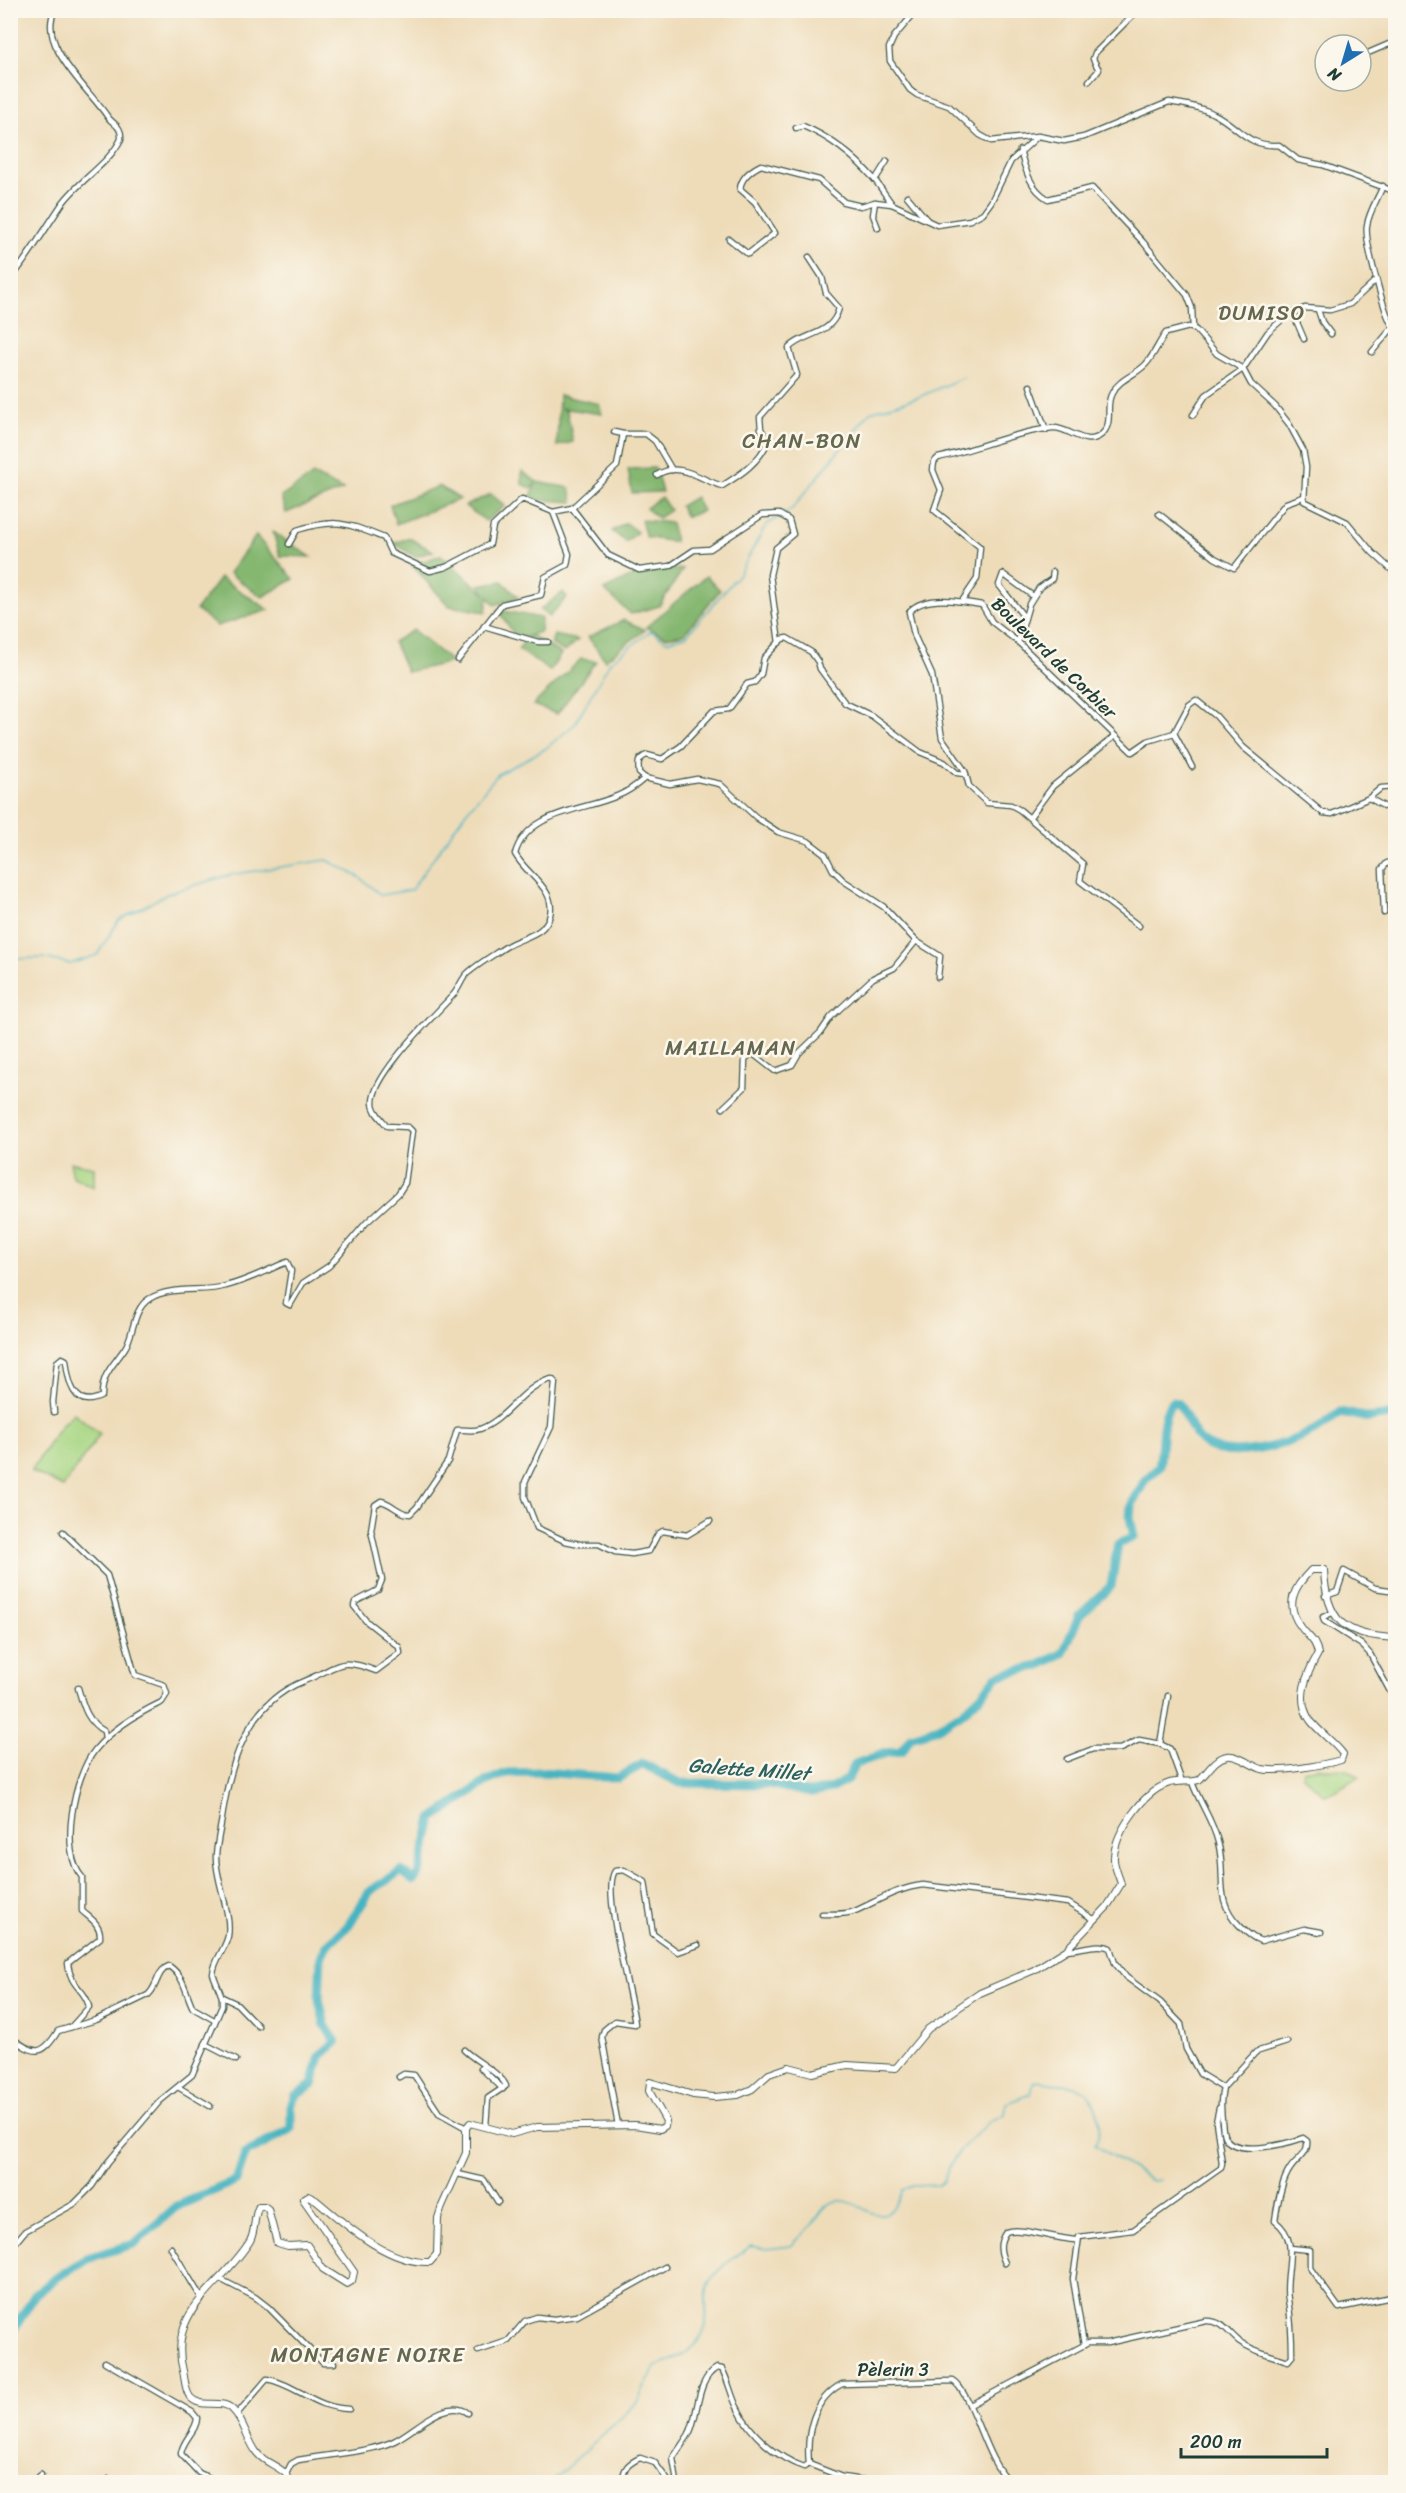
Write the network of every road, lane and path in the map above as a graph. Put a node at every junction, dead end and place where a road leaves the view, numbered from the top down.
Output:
1 (55, 10) edge
2 (917, 10) edge
3 (1138, 10) edge
4 (1395, 41) edge
5 (1373, 51) edge
6 (1089, 81) dead end
7 (796, 128) dead end
8 (1038, 136) junction
9 (1020, 150) junction
10 (887, 161) dead end
11 (875, 180) junction
12 (1383, 186) junction
13 (1395, 192) edge
14 (908, 196) dead end
15 (875, 202) junction
16 (892, 204) junction
17 (929, 222) junction
18 (878, 228) dead end
19 (729, 239) dead end
20 (748, 254) junction
21 (742, 257) dead end
22 (809, 257) dead end
23 (10, 280) edge
24 (1376, 280) junction
25 (1318, 310) junction
26 (1293, 313) junction
27 (1193, 328) junction
28 (1331, 334) dead end
29 (1304, 339) dead end
30 (1372, 352) dead end
31 (1243, 369) junction
32 (1030, 386) dead end
33 (1193, 415) dead end
34 (1046, 430) junction
35 (614, 432) dead end
36 (623, 434) junction
37 (672, 470) junction
38 (657, 476) dead end
39 (1303, 497) junction
40 (572, 508) junction
41 (553, 512) junction
42 (1160, 514) dead end
43 (289, 544) dead end
44 (1053, 572) dead end
45 (1395, 574) edge
46 (1034, 596) junction
47 (962, 601) junction
48 (1024, 617) junction
49 (484, 626) junction
50 (548, 642) dead end
51 (779, 642) junction
52 (1018, 642) junction
53 (458, 660) dead end
54 (1174, 733) junction
55 (1115, 736) junction
56 (1192, 767) dead end
57 (966, 774) junction
58 (645, 778) junction
59 (1395, 787) edge
60 (1369, 798) junction
61 (1395, 813) edge
62 (1030, 817) junction
63 (1395, 862) edge
64 (1384, 913) dead end
65 (1139, 926) dead end
66 (916, 941) junction
67 (938, 977) dead end
68 (723, 1108) dead end
69 (54, 1412) dead end
70 (710, 1521) dead end
71 (63, 1532) dead end
72 (1395, 1591) edge
73 (1325, 1596) junction
74 (1332, 1613) junction
75 (1395, 1638) edge
76 (78, 1688) dead end
77 (1392, 1695) dead end
78 (1168, 1696) dead end
79 (105, 1739) junction
80 (1160, 1744) junction
81 (1067, 1759) dead end
82 (1182, 1782) junction
83 (1192, 1782) junction
84 (822, 1914) dead end
85 (1095, 1920) junction
86 (1321, 1932) dead end
87 (698, 1945) dead end
88 (1066, 1950) junction
89 (222, 1997) junction
90 (214, 2020) junction
91 (258, 2026) dead end
92 (71, 2027) junction
93 (11, 2038) edge
94 (1287, 2042) dead end
95 (205, 2044) junction
96 (464, 2050) dead end
97 (236, 2060) dead end
98 (480, 2067) dead end
99 (399, 2077) dead end
100 (178, 2086) junction
101 (1223, 2088) junction
102 (503, 2089) junction
103 (1220, 2102) junction
104 (210, 2106) dead end
105 (618, 2125) junction
106 (486, 2126) junction
107 (466, 2128) junction
108 (458, 2174) junction
109 (498, 2202) dead end
110 (1078, 2240) junction
111 (171, 2248) dead end
112 (1290, 2248) junction
113 (10, 2249) edge
114 (1005, 2264) dead end
115 (665, 2267) dead end
116 (220, 2279) junction
117 (1395, 2296) edge
118 (202, 2299) junction
119 (1084, 2345) junction
120 (477, 2351) dead end
121 (105, 2362) dead end
122 (334, 2362) dead end
123 (970, 2405) junction
124 (349, 2409) dead end
125 (468, 2413) dead end
126 (237, 2414) junction
127 (809, 2464) junction
128 (286, 2474) junction
129 (41, 2475) dead end
130 (107, 2481) edge
131 (1026, 2481) dead end
132 (33, 2482) edge
133 (118, 2482) edge
134 (219, 2482) edge
135 (288, 2482) edge
136 (621, 2482) edge
137 (669, 2482) edge
138 (677, 2482) edge
139 (876, 2482) edge

1 - 23 street
2 - 8 street
3 - 6 street
4 - 5 street
7 - 11 street
8 - 9 street
8 - 12 street
9 - 17 street
9 - 27 street
10 - 11 street
11 - 16 street
12 - 13 street
12 - 24 street
14 - 17 street
15 - 16 street
15 - 18 street
15 - 20 street
16 - 17 street
19 - 20 street
20 - 21 street
22 - 37 street
24 - 25 street
24 - 30 street
25 - 26 street
25 - 28 street
26 - 29 street
26 - 31 street
27 - 31 street
27 - 34 street
31 - 33 street
31 - 39 street
32 - 34 street
34 - 47 street
35 - 36 street
36 - 37 street
36 - 40 street
37 - 38 street
39 - 42 street
39 - 45 street
40 - 41 street
40 - 51 street
41 - 43 street
41 - 49 street
44 - 46 street
46 - 48 street
46 - 48 street
47 - 52 street, Boulevard de Corbier
47 - 57 street
48 - 52 street
49 - 50 street
49 - 53 street
51 - 57 street
51 - 58 street
52 - 55 street, Boulevard de Corbier
54 - 55 street, Boulevard de Corbier
54 - 56 street
54 - 60 street
55 - 62 street
57 - 62 street
58 - 66 street
58 - 69 street
59 - 60 street
60 - 61 street
62 - 65 street
63 - 64 street
66 - 67 street
66 - 68 street
70 - 89 street
71 - 79 street
72 - 73 street
73 - 74 street
73 - 83 street
74 - 75 street
74 - 77 street
76 - 79 street
78 - 80 street
79 - 92 street
80 - 81 street
80 - 82 street
82 - 83 street
82 - 85 street
83 - 86 street
84 - 85 street
85 - 88 street
87 - 105 street
88 - 101 street
88 - 105 street
89 - 90 street
89 - 91 street
90 - 92 street
90 - 95 street
92 - 93 street
94 - 101 street
95 - 97 street
95 - 100 street
96 - 102 street
98 - 102 street
99 - 107 street
100 - 104 street
100 - 113 street
101 - 103 street
102 - 106 street
103 - 110 street
103 - 112 street
105 - 106 street
106 - 107 street
107 - 108 street
108 - 109 street
108 - 116 street
110 - 114 street
110 - 119 street
111 - 118 street
112 - 117 street
112 - 119 street
115 - 120 street
116 - 118 street
116 - 122 street
118 - 126 street
119 - 123 street
121 - 134 street
123 - 127 street, Pèlerin 3
123 - 131 street
124 - 126 street
125 - 128 street
126 - 128 street
127 - 138 street
127 - 139 street
128 - 135 street
129 - 132 street
130 - 133 street
136 - 137 street

